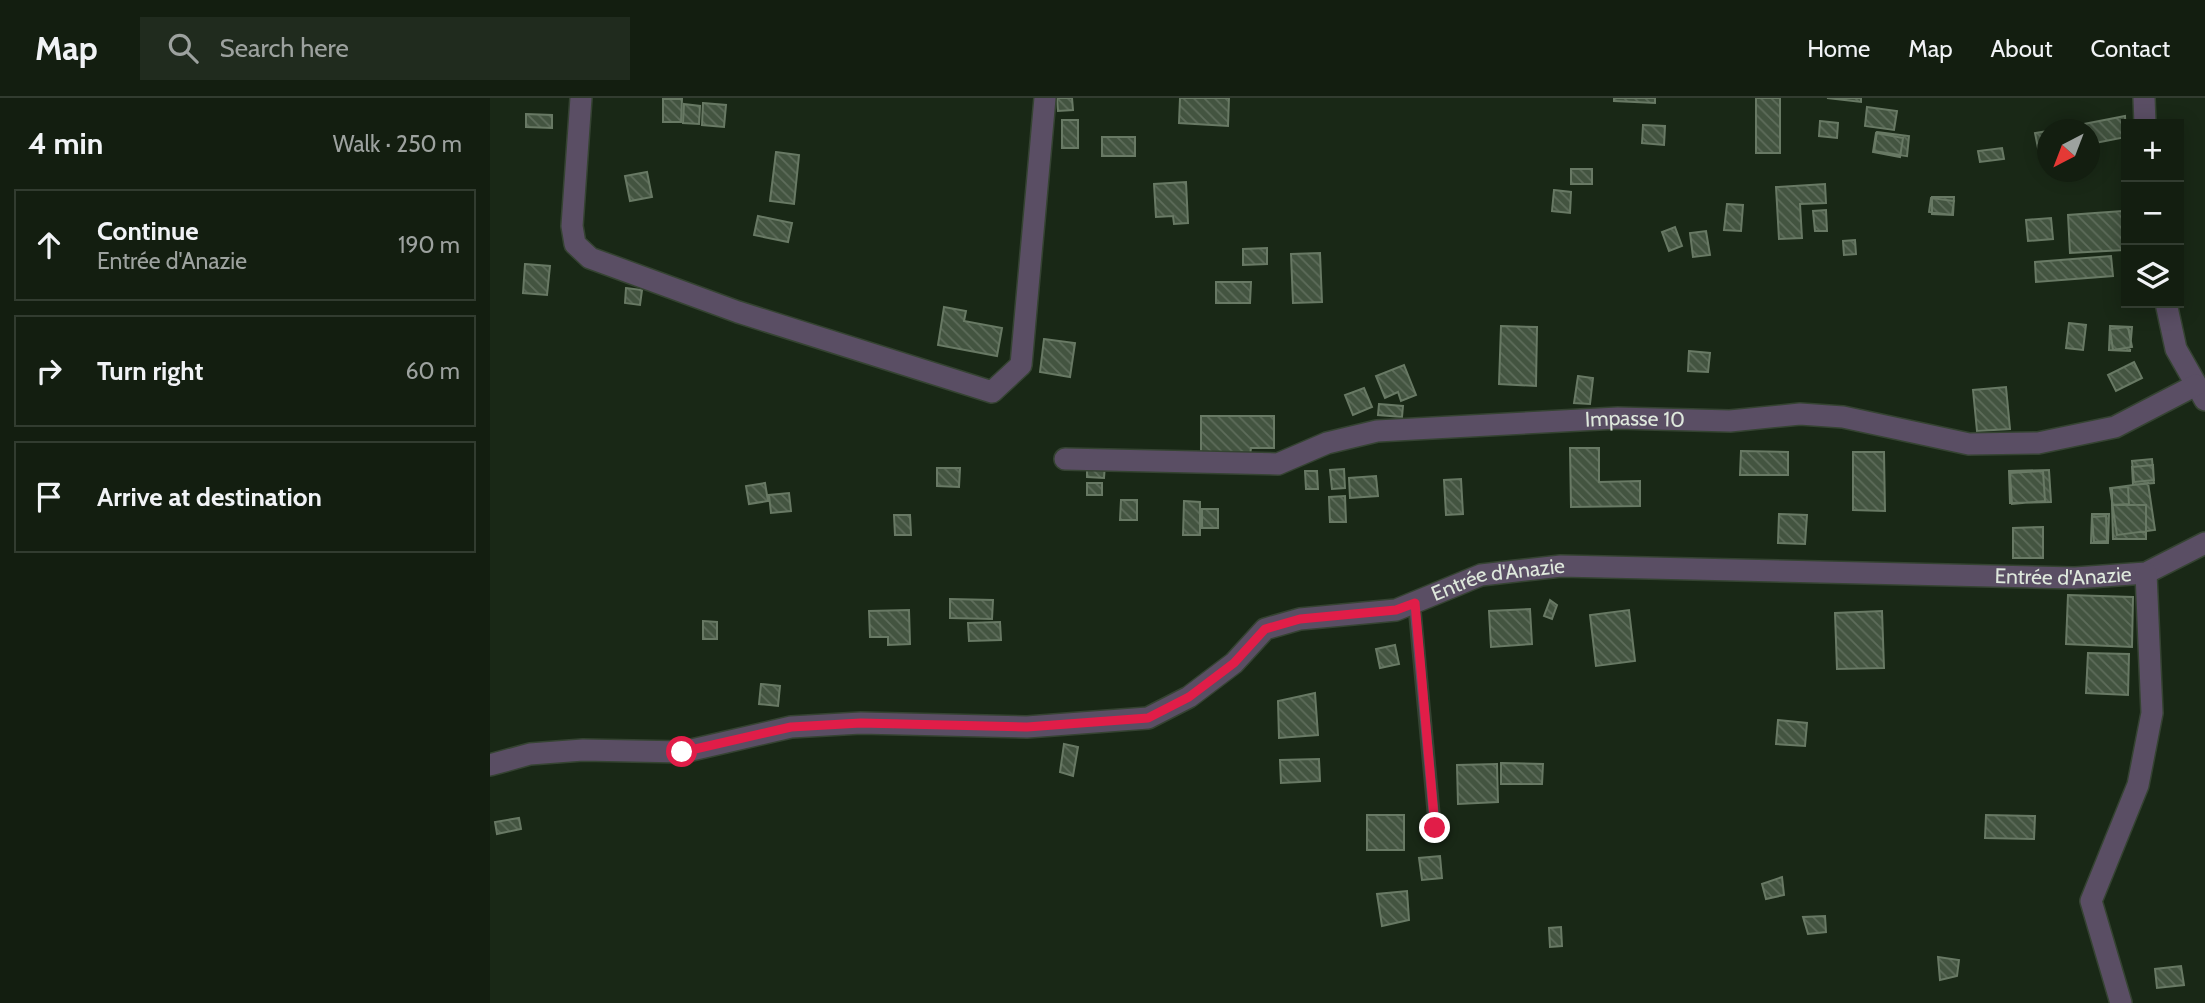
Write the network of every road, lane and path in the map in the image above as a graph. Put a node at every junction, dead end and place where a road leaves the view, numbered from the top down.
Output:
1 (581, 98) edge
2 (1045, 98) edge
3 (2144, 98) edge
4 (2145, 119) edge
5 (2167, 308) edge
6 (2201, 392) edge
7 (1065, 459) dead end
8 (2205, 543) edge
9 (2146, 573) junction
10 (1415, 603) junction
11 (490, 765) edge
12 (1435, 828) dead end
13 (2121, 1003) edge

1 - 2 street
3 - 4 street
5 - 6 street
6 - 7 street, Impasse 10
8 - 9 street, Entrée d'Anazie
9 - 10 street, Entrée d'Anazie
9 - 13 street
10 - 11 street, Entrée d'Anazie
10 - 12 lane

